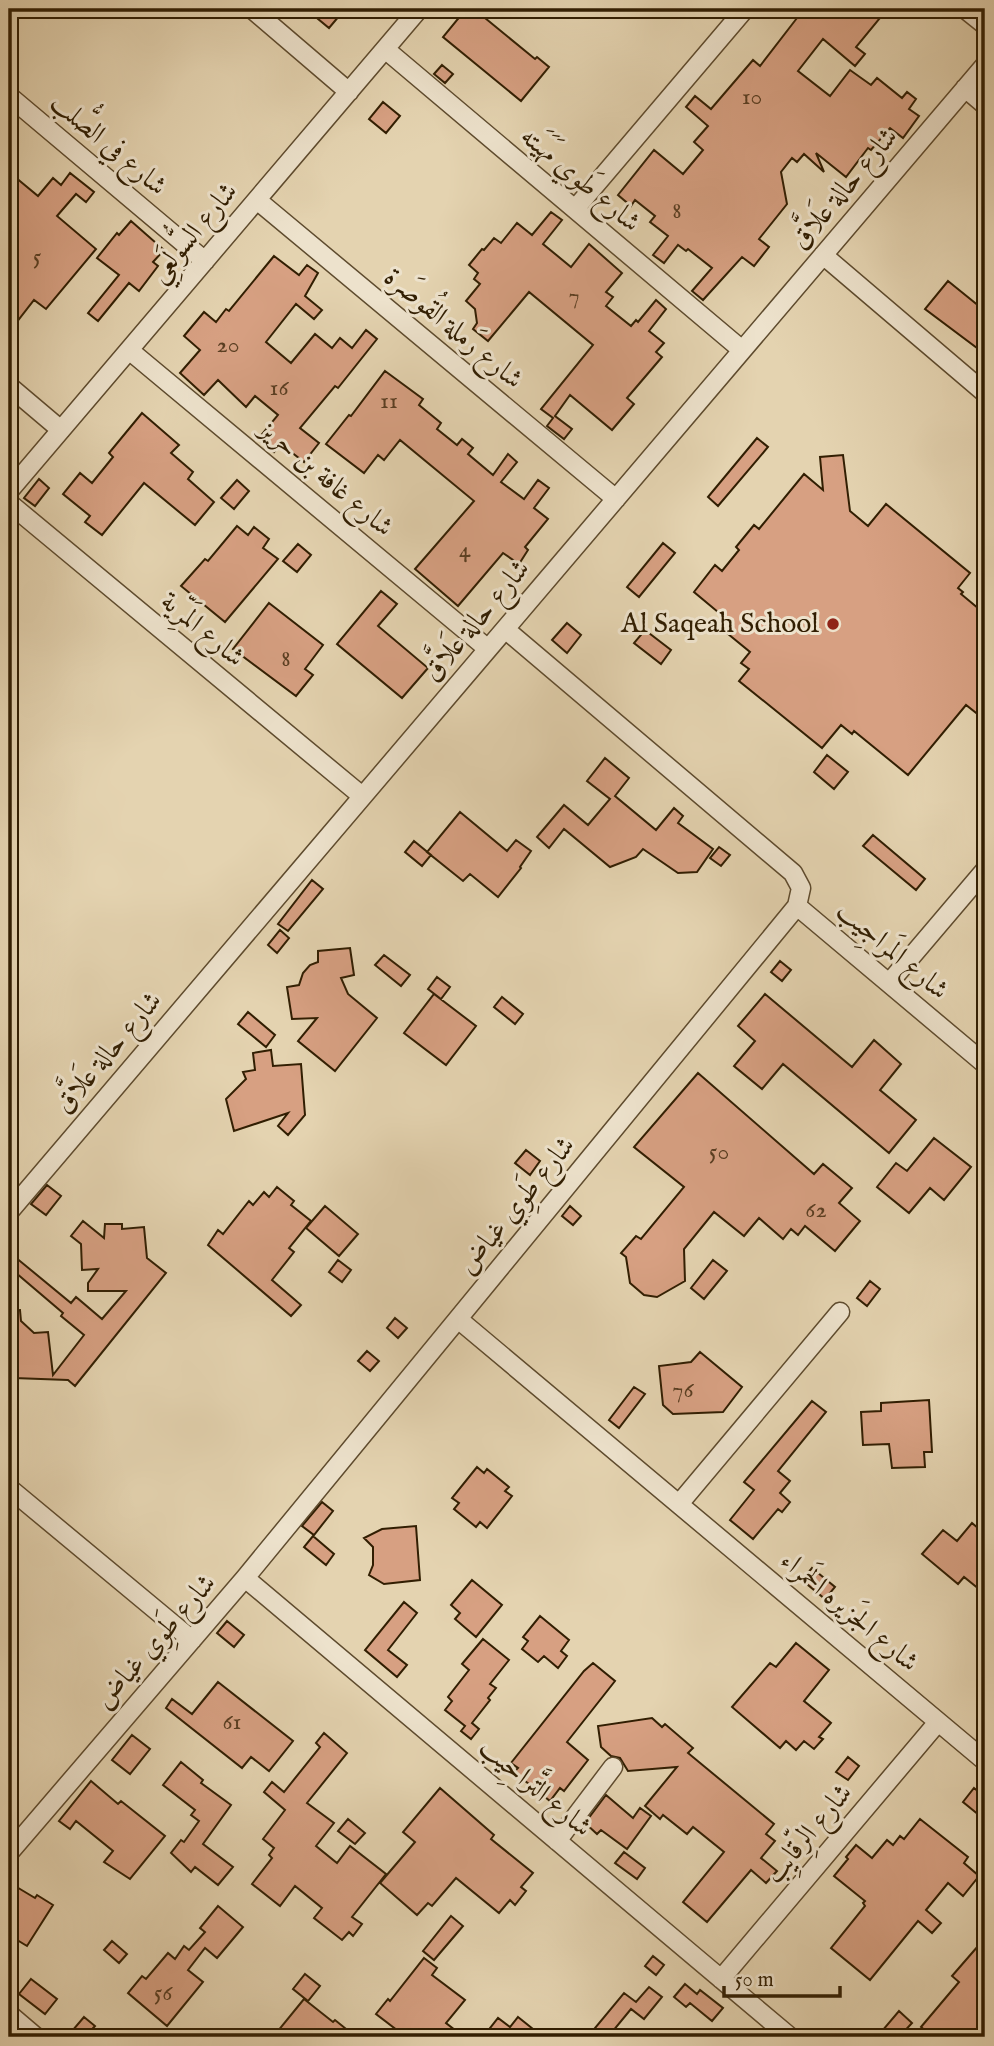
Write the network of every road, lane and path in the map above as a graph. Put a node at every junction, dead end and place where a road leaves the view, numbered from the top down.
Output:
1 (252, 9) edge
2 (419, 9) edge
3 (745, 9) edge
4 (965, 9) edge
5 (985, 25) edge
6 (385, 49) junction
7 (985, 65) edge
8 (965, 88) junction
9 (349, 92) junction
10 (9, 96) edge
11 (985, 105) edge
12 (257, 200) junction
13 (575, 209) junction
14 (823, 255) junction
15 (205, 261) junction
16 (130, 350) junction
17 (742, 350) junction
18 (9, 386) edge
19 (985, 393) edge
20 (61, 430) junction
21 (9, 491) edge
22 (616, 499) junction
23 (9, 503) edge
24 (505, 629) junction
25 (488, 649) junction
26 (362, 796) junction
27 (985, 870) edge
28 (797, 906) junction
29 (889, 983) junction
30 (985, 1064) edge
31 (9, 1212) edge
32 (840, 1312) dead end
33 (458, 1319) junction
34 (9, 1488) edge
35 (679, 1504) junction
36 (245, 1578) junction
37 (192, 1640) junction
38 (938, 1722) junction
39 (985, 1761) edge
40 (613, 1767) dead end
41 (557, 1841) junction
42 (9, 1853) edge
43 (721, 1979) junction
44 (9, 2014) edge
45 (36, 2037) edge
46 (790, 2037) edge

1 - 9 street
2 - 6 street, شارع السُّولَعِي
3 - 13 street
4 - 5 street
6 - 9 street, شارع السُّولَعِي
6 - 13 street, شارع طَوي مَهَيَته
7 - 8 street, شارع حالة عَلاَّق
8 - 11 street
8 - 14 street, شارع حالة عَلاَّق
9 - 12 street, شارع السُّولَعِي
10 - 15 street, شارع في الصُّلب
12 - 15 street, شارع السُّولَعِي
12 - 22 street, شارع رَملة القُوصَرة
13 - 17 street, شارع طَوي مَهَيَته
14 - 17 street, شارع حالة عَلاَّق
14 - 19 street
15 - 16 street, شارع السُّولَعِي
16 - 20 street, شارع السُّولَعِي
16 - 25 street, شارع غافة بن حريز
17 - 22 street, شارع حالة عَلاَّق
18 - 20 street
20 - 21 street, شارع السُّولَعِي
22 - 24 street, شارع حالة عَلاَّق
23 - 26 street, شارع المَرِّية
24 - 25 street, شارع حالة عَلاَّق
24 - 28 street
25 - 26 street, شارع حالة عَلاَّق
26 - 31 street, شارع حالة عَلاَّق
27 - 29 street
28 - 29 street, شارع المَراجِيب
28 - 33 street, شارع طَوِي غياض
29 - 30 street, شارع المَراجِيب
32 - 35 street
33 - 35 street, شارع الجَزيره الحَمراء
33 - 36 street, شارع طَوِي غياض
34 - 37 street
35 - 38 street, شارع الجَزيره الحَمراء
36 - 37 street, شارع طَوِي غياض
36 - 41 street, شارع التَّراحِيب
37 - 42 street, شارع طَوِي غياض
38 - 39 street, شارع الجَزيره الحَمراء
38 - 43 street, شارع الرِّقايِب
40 - 41 street
41 - 43 street, شارع التَّراحِيب
43 - 46 street, شارع التَّراحِيب
44 - 45 street

